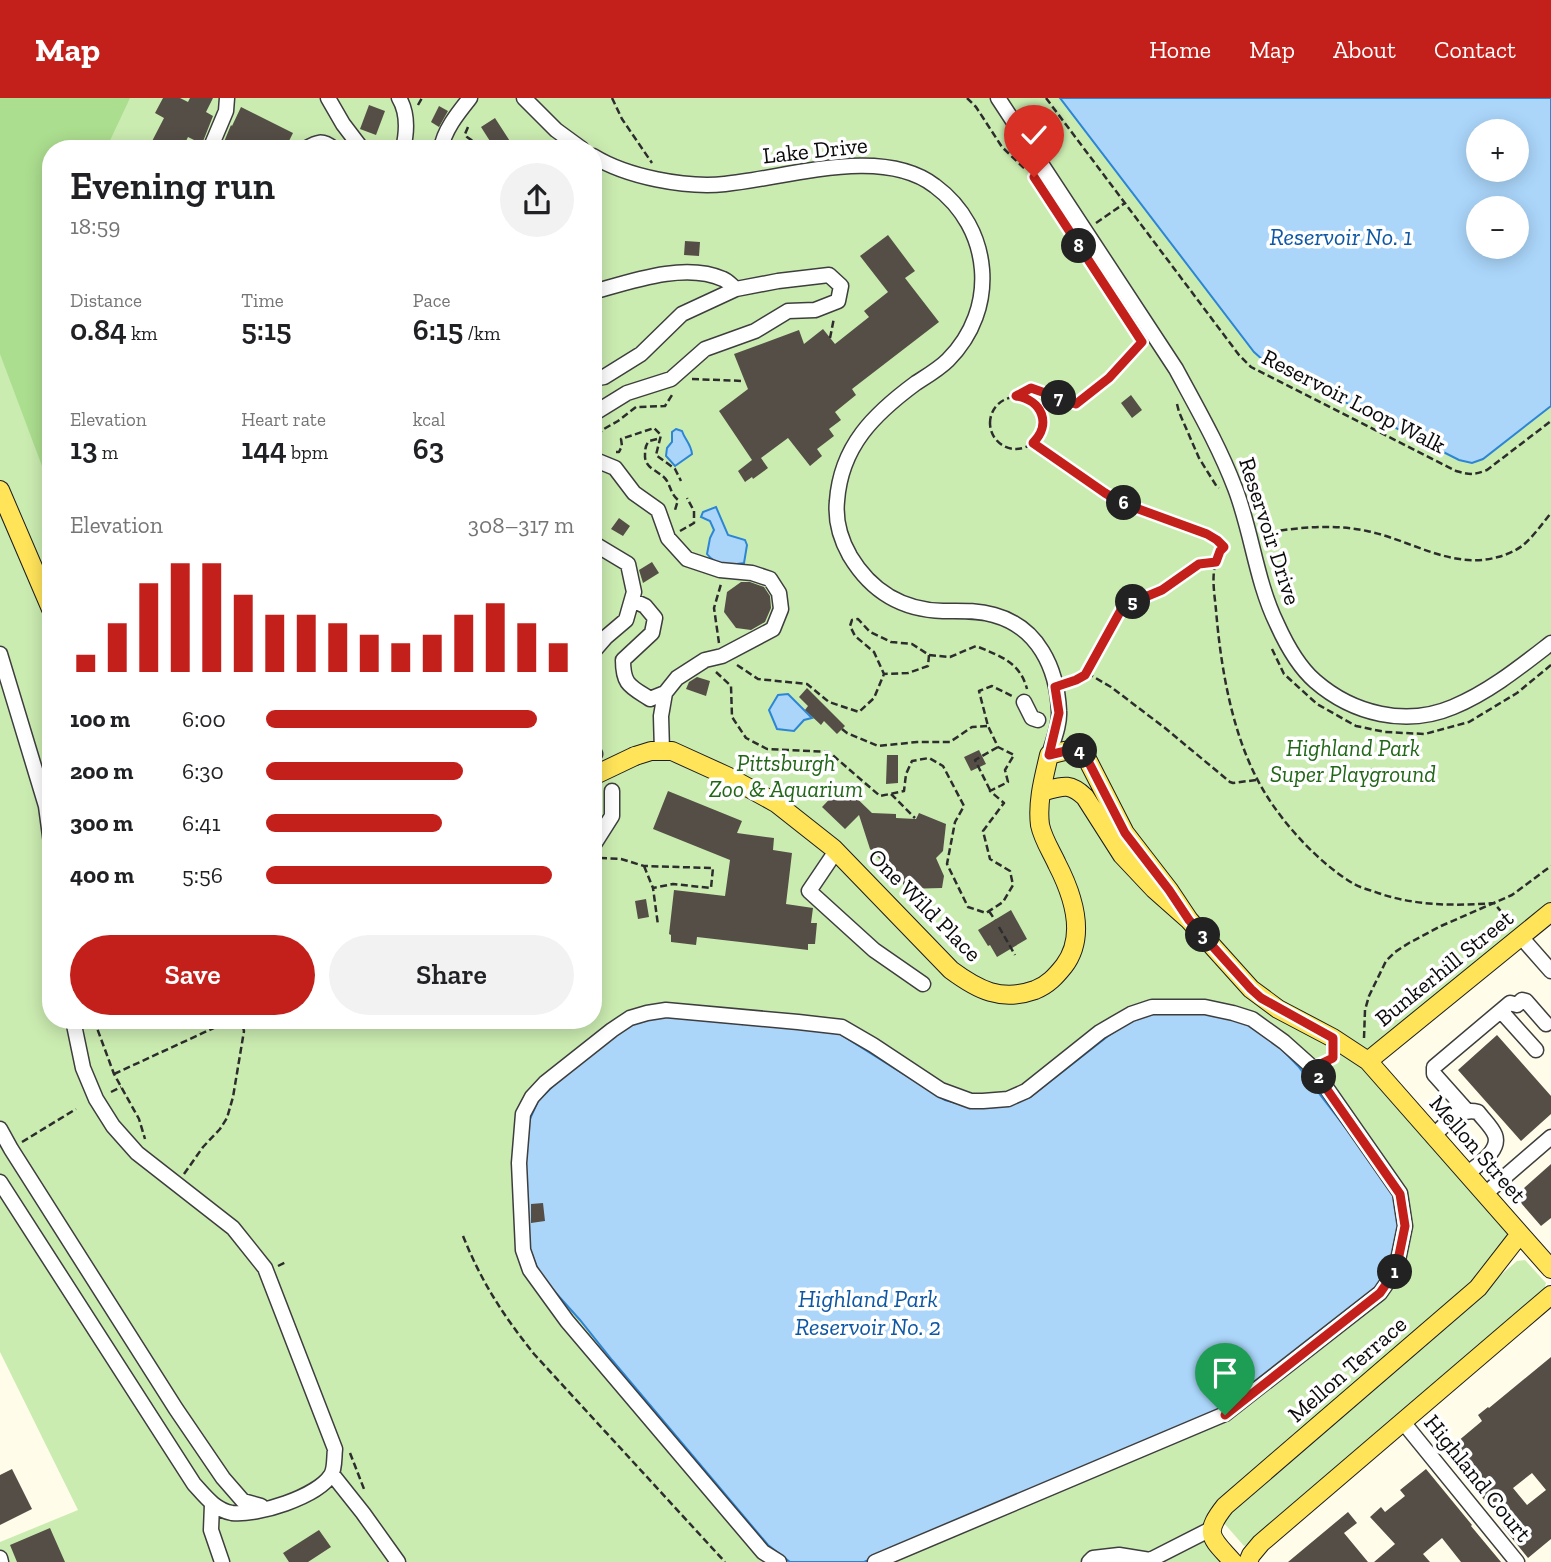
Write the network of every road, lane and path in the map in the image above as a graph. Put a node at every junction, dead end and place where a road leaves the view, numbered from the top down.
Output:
1 (227, 98) edge
2 (328, 98) edge
3 (399, 98) edge
4 (524, 98) edge
5 (612, 98) edge
6 (967, 98) edge
7 (998, 98) edge
8 (1046, 98) edge
9 (466, 99) edge
10 (468, 125) dead end
11 (214, 140) edge
12 (355, 140) edge
13 (405, 140) edge
14 (443, 140) edge
15 (471, 140) edge
16 (570, 140) edge
17 (602, 160) edge
18 (1034, 177) dead end
19 (673, 181) junction
20 (1125, 203) junction
21 (1102, 219) dead end
22 (736, 289) junction
23 (602, 290) edge
24 (1142, 342) dead end
25 (602, 377) edge
26 (671, 379) junction
27 (744, 381) dead end
28 (1016, 396) junction
29 (1177, 402) dead end
30 (602, 408) edge
31 (1551, 421) edge
32 (602, 430) edge
33 (657, 439) dead end
34 (1033, 443) junction
35 (610, 452) dead end
36 (602, 457) edge
37 (681, 481) dead end
38 (0, 490) edge
39 (1236, 491) junction
40 (687, 498) dead end
41 (1551, 513) edge
42 (674, 514) dead end
43 (1270, 532) dead end
44 (668, 538) junction
45 (602, 548) edge
46 (1216, 562) junction
47 (723, 578) dead end
48 (42, 588) edge
49 (632, 600) junction
50 (602, 641) edge
51 (1551, 643) edge
52 (1272, 649) dead end
53 (0, 654) edge
54 (929, 655) junction
55 (722, 656) junction
56 (705, 660) junction
57 (1551, 665) edge
58 (1087, 673) junction
59 (884, 674) junction
60 (807, 684) junction
61 (1055, 687) junction
62 (810, 691) dead end
63 (665, 693) junction
64 (1024, 702) junction
65 (1038, 720) dead end
66 (988, 726) junction
67 (842, 729) dead end
68 (998, 747) junction
69 (662, 751) junction
70 (1049, 755) junction
71 (602, 772) edge
72 (1258, 779) junction
73 (612, 791) dead end
74 (990, 791) junction
75 (1041, 792) junction
76 (42, 793) edge
77 (891, 794) junction
78 (915, 818) dead end
79 (602, 832) edge
80 (945, 848) dead end
81 (836, 851) junction
82 (949, 852) junction
83 (602, 858) edge
84 (644, 866) junction
85 (1551, 866) edge
86 (653, 888) junction
87 (1494, 903) junction
88 (989, 911) junction
89 (1551, 912) edge
90 (995, 920) dead end
91 (1189, 920) junction
92 (658, 925) dead end
93 (999, 927) dead end
94 (1518, 932) junction
95 (1015, 955) dead end
96 (1551, 971) edge
97 (923, 984) dead end
98 (1502, 1011) junction
99 (1546, 1024) dead end
100 (75, 1029) edge
101 (97, 1029) edge
102 (212, 1029) edge
103 (243, 1029) edge
104 (1364, 1043) dead end
105 (1536, 1050) dead end
106 (1368, 1061) junction
107 (114, 1074) junction
108 (121, 1087) junction
109 (111, 1092) dead end
110 (76, 1109) dead end
111 (1467, 1111) junction
112 (0, 1129) edge
113 (1434, 1135) junction
114 (1551, 1137) edge
115 (145, 1141) dead end
116 (11, 1149) junction
117 (177, 1168) dead end
118 (184, 1174) junction
119 (1467, 1174) junction
120 (192, 1180) dead end
121 (0, 1182) edge
122 (1485, 1194) junction
123 (1520, 1234) junction
124 (463, 1237) dead end
125 (286, 1262) dead end
126 (278, 1266) dead end
127 (1551, 1269) edge
128 (1551, 1295) edge
129 (1403, 1422) junction
130 (332, 1475) junction
131 (212, 1504) junction
132 (271, 1509) junction
133 (1212, 1535) junction
134 (222, 1562) edge
135 (398, 1562) edge
136 (725, 1562) edge
137 (779, 1562) edge
138 (875, 1562) edge
139 (1089, 1562) edge
140 (1233, 1562) edge
141 (1248, 1562) edge
142 (1517, 1562) edge

1 - 11 street
2 - 12 street
3 - 13 street
4 - 16 street
5 - 19 path
6 - 18 path
7 - 39 street, Reservoir Drive
8 - 20 path, Reservoir Loop Walk
9 - 14 street
10 - 15 path
17 - 19 street, Lake Drive
19 - 61 street, Lake Drive
20 - 21 path
20 - 31 path, Reservoir Loop Walk
22 - 23 street
22 - 25 street
22 - 26 street
24 - 28 path
26 - 27 path
26 - 30 street
26 - 32 path
28 - 34 path
28 - 34 path
29 - 39 path
33 - 42 path
34 - 46 path
35 - 37 path
36 - 44 street
38 - 48 main road
39 - 51 street, Reservoir Drive
40 - 44 path
41 - 43 path
44 - 55 street
45 - 49 street
46 - 58 path
46 - 72 path
47 - 55 path
49 - 50 street
49 - 63 street
52 - 57 path
53 - 76 street
54 - 59 path
54 - 59 path
54 - 64 path
55 - 56 street
55 - 60 path
56 - 63 street
56 - 77 path
58 - 61 path
58 - 72 path
59 - 60 path
60 - 62 path
61 - 70 street, Lake Drive
63 - 69 street
64 - 65 street
64 - 66 path
66 - 67 path
66 - 68 path
68 - 74 path
68 - 74 path
69 - 71 main road, One Wild Place, bridge
69 - 81 main road, One Wild Place
70 - 75 main road, One Wild Place
70 - 91 main road
72 - 87 path
73 - 79 street
74 - 88 path
75 - 81 main road, One Wild Place
75 - 91 main road
77 - 78 path
77 - 82 path
80 - 82 path
81 - 97 street
82 - 88 path
83 - 84 path
84 - 86 path
84 - 86 path
85 - 87 path
86 - 92 path
87 - 94 path
87 - 104 path
88 - 90 path
89 - 94 main road, Bunkerhill Street
91 - 106 main road
93 - 95 path
94 - 96 street
94 - 106 main road, Bunkerhill Street
98 - 99 street
98 - 105 street
98 - 111 street
100 - 130 street
101 - 107 path
102 - 107 path
103 - 118 path
106 - 113 main road, Mellon Street
107 - 108 path
108 - 109 path
108 - 115 path
110 - 116 path
111 - 113 street
111 - 119 street
112 - 116 street
113 - 119 main road, Mellon Street
114 - 122 street
116 - 132 street
117 - 118 path
118 - 120 path
119 - 122 main road, Mellon Street
121 - 131 street
122 - 123 main road, Mellon Street
123 - 127 main road, Mellon Street
123 - 133 main road, Mellon Terrace
124 - 136 path
125 - 126 path
128 - 129 main road
129 - 141 main road
129 - 142 street, Highland Court
130 - 132 street
130 - 135 street
131 - 132 street
131 - 134 street
133 - 139 street
133 - 140 main road
137 - 138 street

